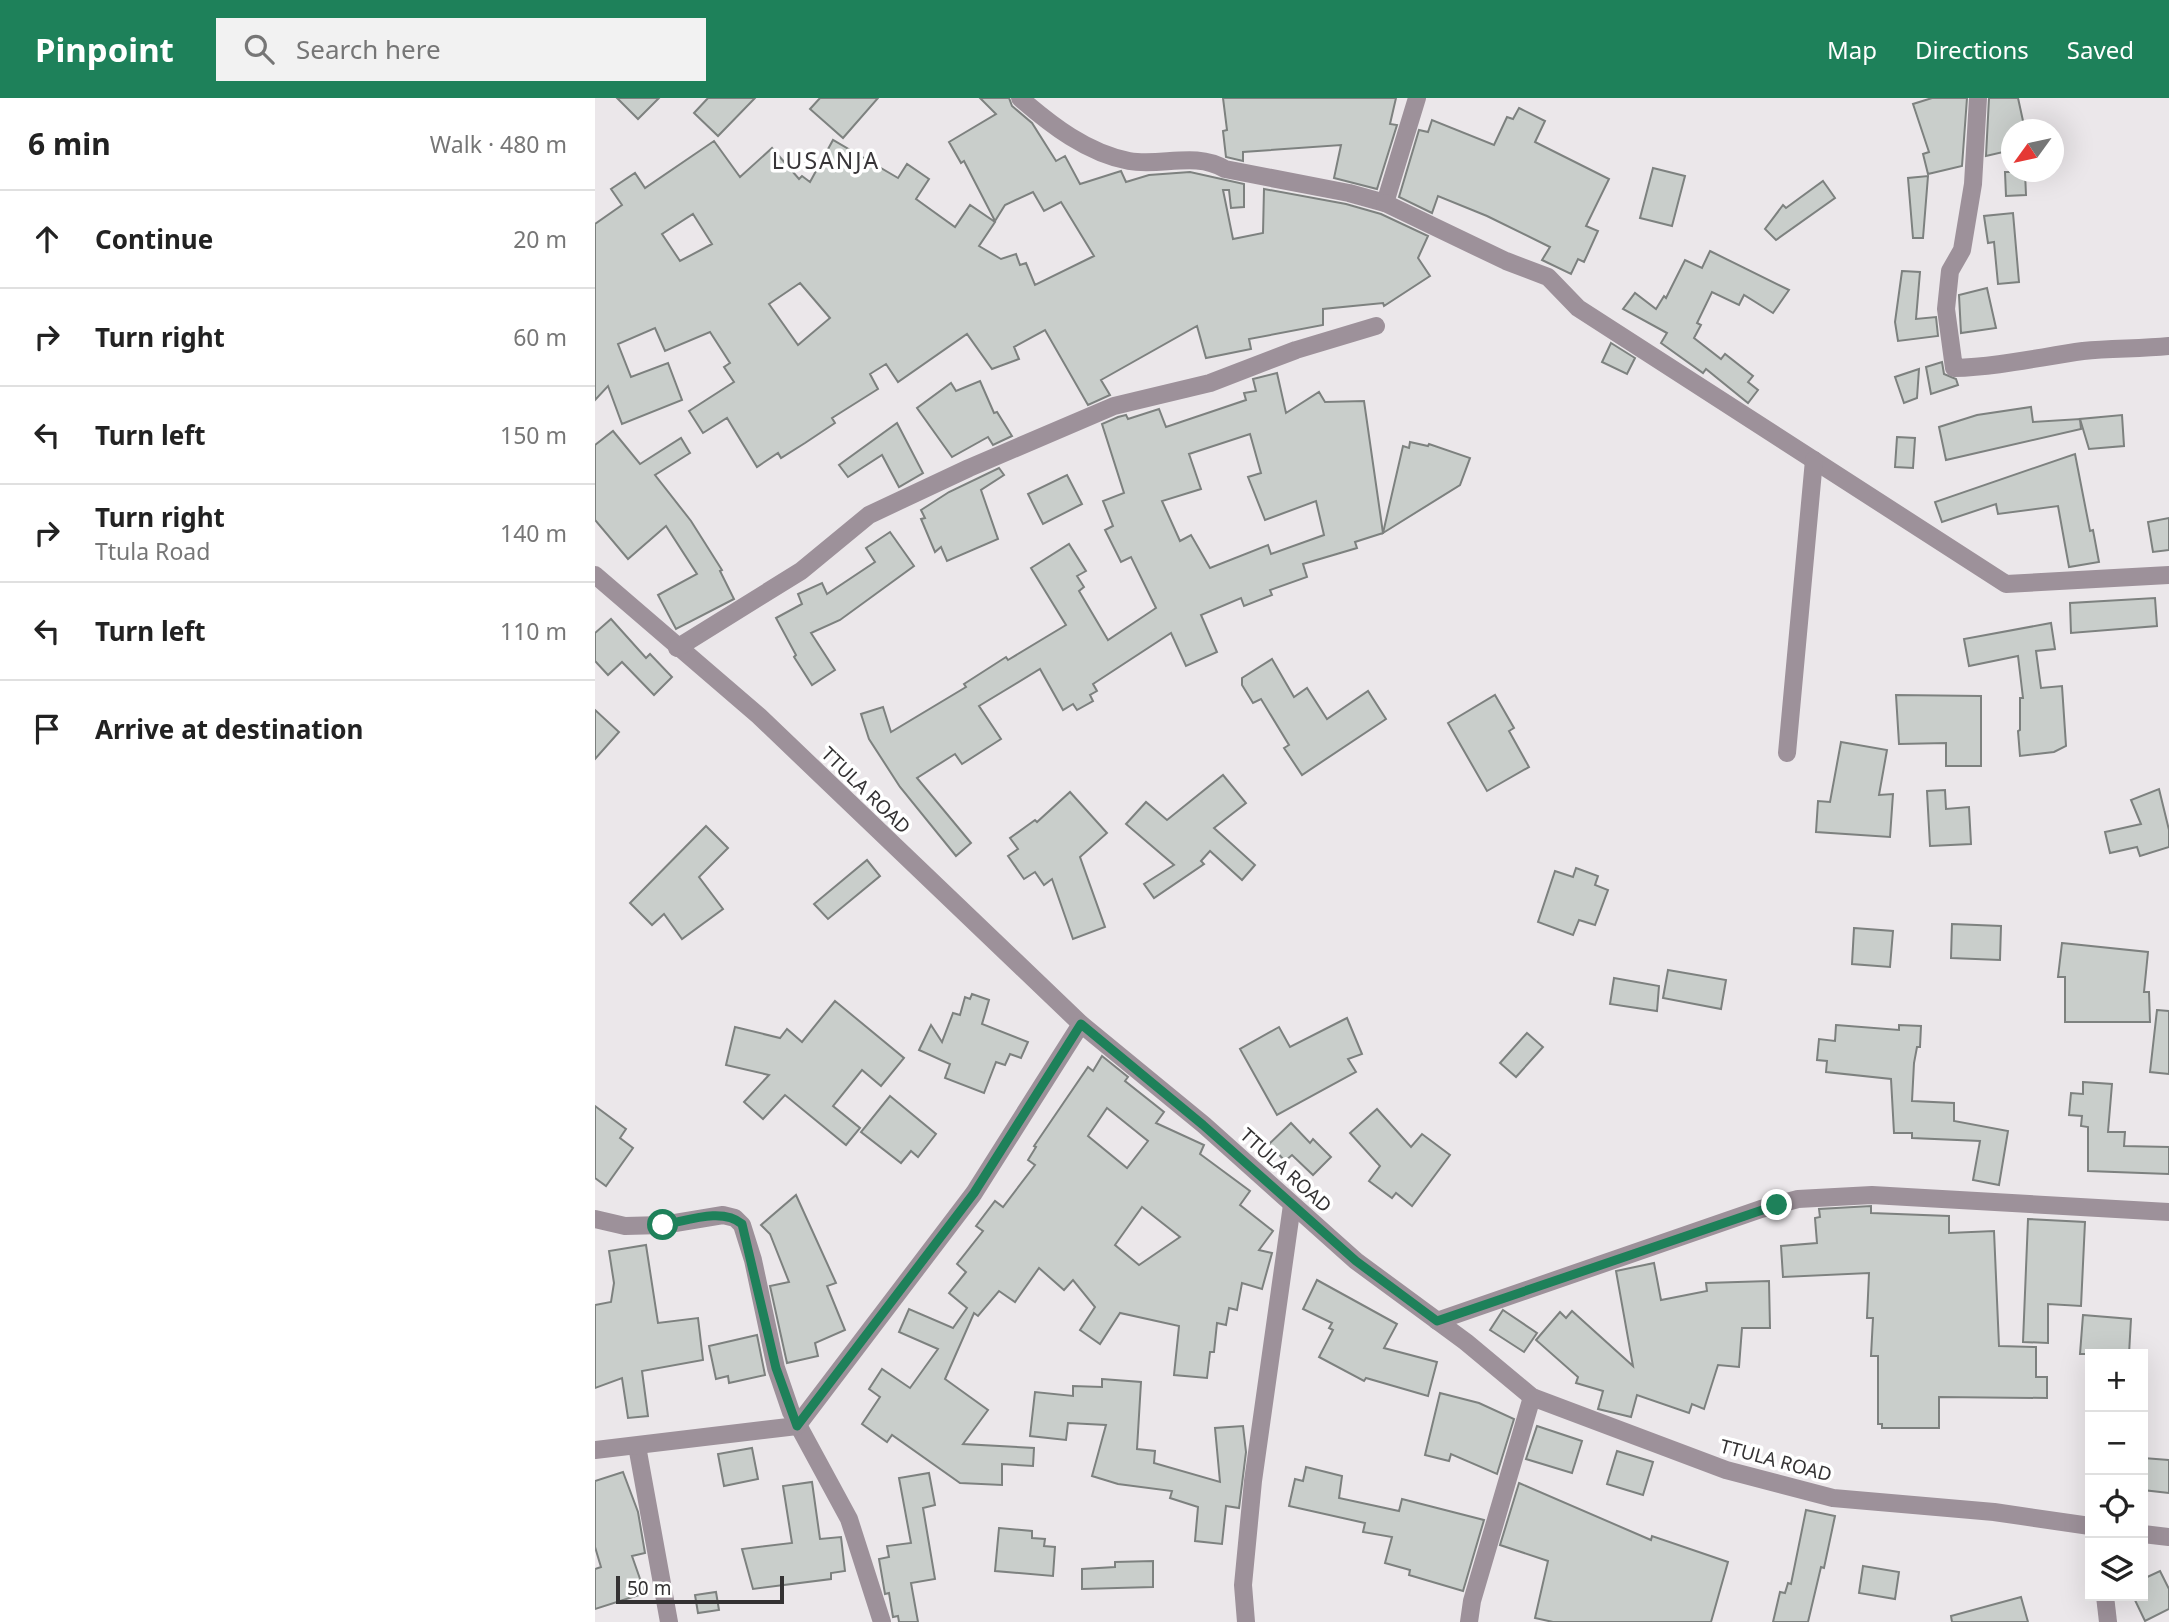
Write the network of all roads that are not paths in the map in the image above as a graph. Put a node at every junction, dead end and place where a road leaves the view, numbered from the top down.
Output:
1 (1020, 98) edge
2 (1417, 98) edge
3 (1978, 98) edge
4 (1385, 204) junction
5 (1376, 326) dead end
6 (2169, 346) edge
7 (1814, 460) junction
8 (595, 575) edge
9 (2169, 575) edge
10 (677, 648) junction
11 (1787, 753) dead end
12 (1081, 1024) junction
13 (1293, 1205) junction
14 (2169, 1212) edge
15 (595, 1219) edge
16 (1437, 1321) junction
17 (1532, 1397) junction
18 (797, 1426) junction
19 (637, 1446) junction
20 (595, 1450) edge
21 (2085, 1525) edge
22 (2148, 1535) edge
23 (2169, 1537) edge
24 (2106, 1601) edge
25 (669, 1622) edge
26 (882, 1622) edge
27 (1246, 1622) edge
28 (1469, 1622) edge
29 (2108, 1622) edge

1 - 4 street
2 - 4 street
3 - 6 street
4 - 7 street
5 - 10 street
7 - 9 street
7 - 11 street
8 - 10 street, TTULA ROAD
10 - 12 street, TTULA ROAD
12 - 13 street, TTULA ROAD
12 - 18 street
13 - 16 street, TTULA ROAD
13 - 27 street
14 - 16 street
15 - 18 street
16 - 17 street, TTULA ROAD
17 - 21 street, TTULA ROAD
17 - 28 street
18 - 19 street
18 - 26 street
19 - 20 street
19 - 25 street
22 - 23 street
24 - 29 street

